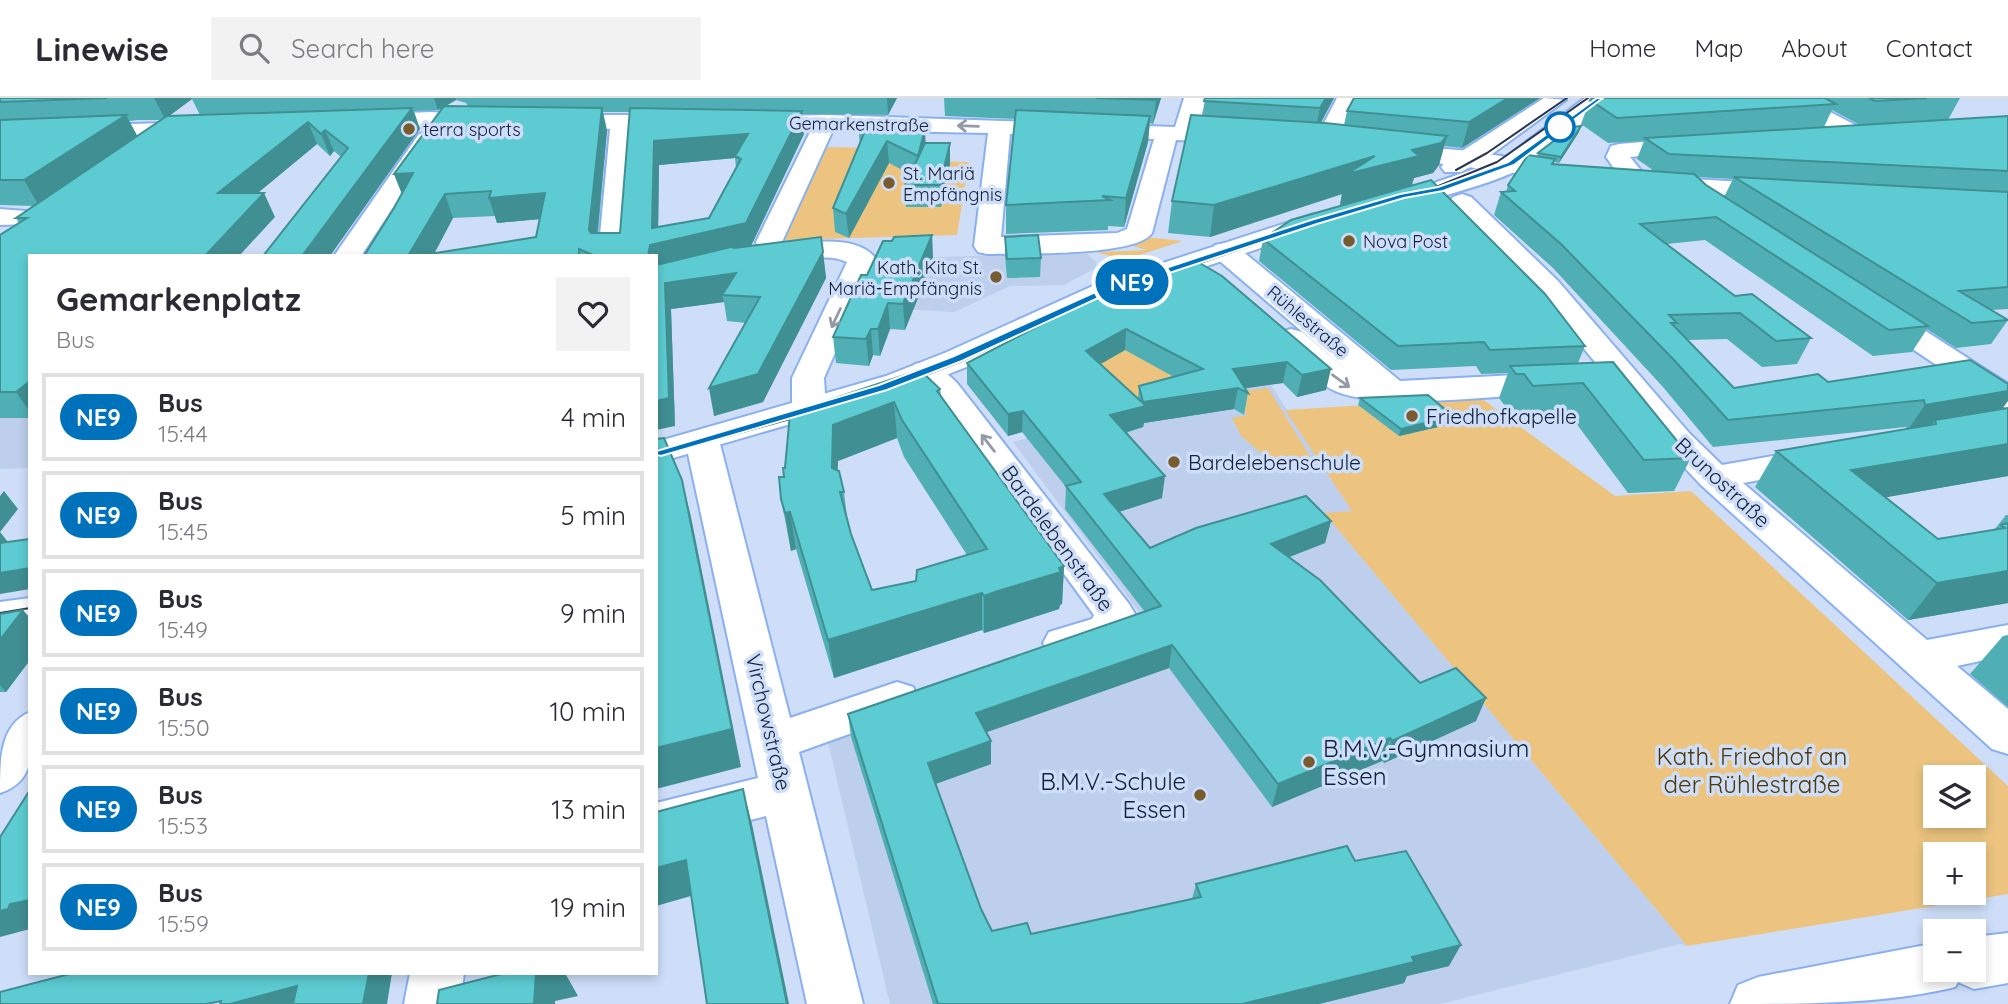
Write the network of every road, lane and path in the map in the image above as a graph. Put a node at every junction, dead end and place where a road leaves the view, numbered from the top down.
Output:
1 (686, 98) edge
2 (1195, 98) edge
3 (1348, 98) edge
4 (1557, 98) edge
5 (1599, 98) edge
6 (1787, 98) edge
7 (474, 101) dead end
8 (201, 105) dead end
9 (441, 120) junction
10 (632, 122) junction
11 (697, 122) edge
12 (724, 122) edge
13 (826, 122) junction
14 (344, 123) edge
15 (1000, 127) junction
16 (224, 128) edge
17 (170, 130) junction
18 (1177, 133) junction
19 (0, 135) edge
20 (1818, 136) edge
21 (1268, 138) edge
22 (1707, 144) edge
23 (1490, 146) junction
24 (1367, 149) junction
25 (1405, 152) junction
26 (131, 157) edge
27 (1462, 162) junction
28 (1500, 167) junction
29 (1606, 181) edge
30 (1639, 183) junction
31 (1692, 187) junction
32 (1803, 193) edge
33 (1451, 195) junction
34 (1403, 196) junction
35 (1365, 207) edge
36 (52, 211) edge
37 (1339, 215) edge
38 (1729, 216) edge
39 (5, 228) edge
40 (1225, 251) junction
41 (347, 254) edge
42 (612, 254) edge
43 (1194, 261) junction
44 (1857, 299) edge
45 (926, 371) junction
46 (1625, 380) junction
47 (1392, 391) junction
48 (2008, 398) edge
49 (809, 410) junction
50 (702, 440) junction
51 (658, 452) edge
52 (1857, 453) edge
53 (1714, 477) junction
54 (28, 612) edge
55 (0, 617) edge
56 (2008, 640) edge
57 (1030, 654) edge
58 (1921, 657) junction
59 (928, 689) edge
60 (28, 733) edge
61 (2008, 736) edge
62 (774, 742) junction
63 (0, 774) edge
64 (785, 790) junction
65 (658, 823) edge
66 (2008, 958) edge
67 (1986, 961) edge
68 (1923, 972) edge
69 (437, 975) edge
70 (432, 1004) edge
71 (835, 1004) edge
72 (1758, 1004) edge

1 - 10 street
2 - 18 street
3 - 24 street
4 - 23 street
5 - 28 street
6 - 20 street
7 - 9 street
8 - 17 street
9 - 10 street
9 - 14 street
9 - 41 street
10 - 11 street
10 - 42 street
12 - 13 street, Gemarkenstraße
15 -> 13 street, Gemarkenstraße
13 -> 49 street
15 - 18 street, Gemarkenstraße
15 - 18 street
16 - 17 street
17 - 19 street
17 - 26 street
18 - 21 street, Gemarkenstraße
22 - 30 street
23 - 25 street
23 - 27 street
24 - 25 street
24 - 27 street
25 - 27 street
27 - 28 street
27 - 34 street
28 - 33 street
28 - 33 street
29 - 30 street
30 - 31 street
31 - 32 street
31 - 38 street
33 - 34 street
33 - 46 street, Brunostraße
34 - 35 street
36 - 39 street
37 - 40 street
40 - 43 street
40 - 47 street, Rühlestraße
43 - 45 street
43 -> 47 street, Rühlestraße
44 - 48 street
45 - 49 street
57 -> 45 street, Bardelebenstraße
46 - 47 street, Rühlestraße
46 - 53 street, Brunostraße
49 - 50 street
50 - 51 street
50 - 62 street, Virchowstraße
52 - 53 street
53 - 58 street, Brunostraße
54 - 55 street
56 - 58 street
58 - 61 street, Brunostraße
59 - 62 street
60 - 63 street
62 - 64 street, Virchowstraße
64 - 65 street
64 - 71 street, Virchowstraße
66 - 67 street
68 - 72 street
69 - 70 street

